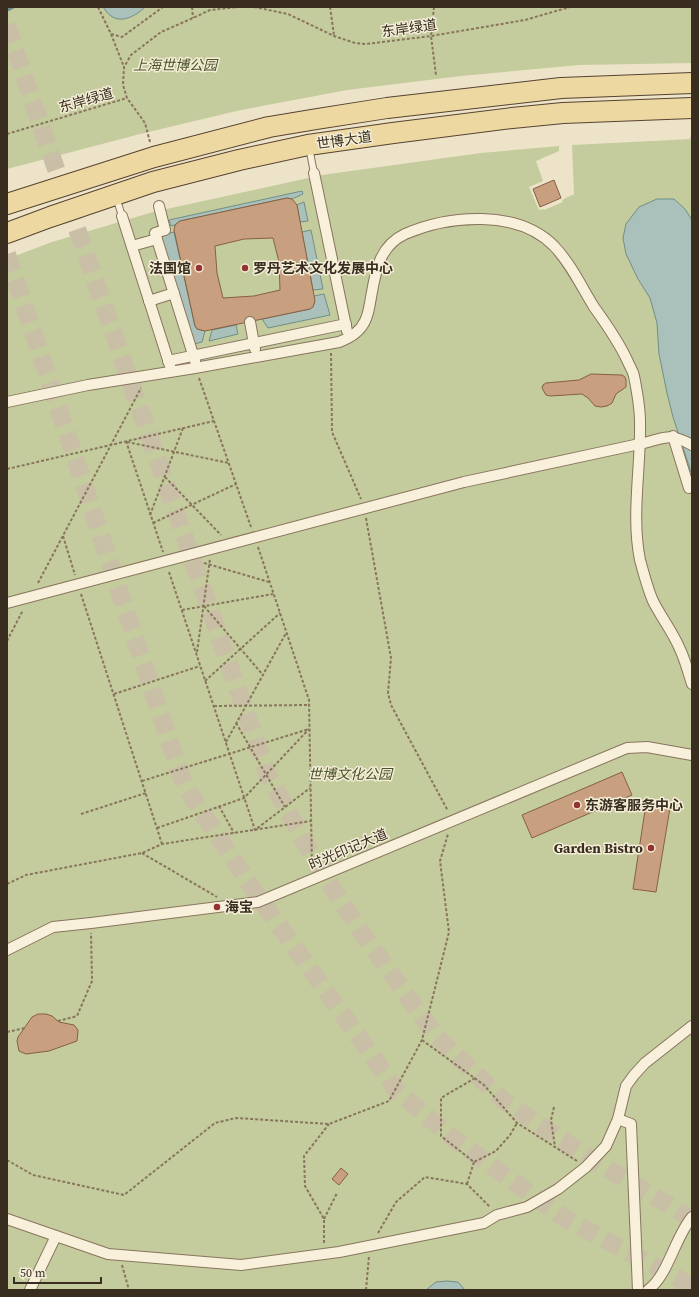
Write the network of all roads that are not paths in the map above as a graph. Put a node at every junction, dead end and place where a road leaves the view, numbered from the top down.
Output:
1 (692, 83) edge
2 (692, 108) edge
3 (308, 145) junction
4 (314, 173) joint
5 (116, 195) junction
6 (7, 204) edge
7 (159, 206) dead end
8 (122, 216) joint
9 (7, 233) edge
10 (157, 239) junction
11 (132, 246) junction
12 (174, 293) junction
13 (149, 301) junction
14 (250, 322) dead end
15 (346, 324) junction
16 (349, 338) junction
17 (254, 343) junction
18 (194, 356) junction
19 (257, 357) junction
20 (168, 361) junction
21 (196, 368) junction
22 (172, 372) junction
23 (7, 402) edge
24 (673, 436) junction
25 (640, 444) junction
26 (692, 445) edge
27 (689, 488) dead end
28 (7, 603) edge
29 (692, 684) edge
30 (692, 755) edge
31 (7, 950) edge
32 (692, 1026) edge
33 (618, 1119) junction
34 (692, 1217) edge
35 (7, 1219) edge
36 (56, 1236) junction
37 (32, 1286) edge
38 (638, 1290) edge
39 (648, 1290) edge

1 - 6 main road, 世博大道
2 - 3 main road, 世博大道
3 - 4 lane
3 - 5 main road, 世博大道
4 - 15 street
5 - 8 lane
5 - 9 main road, 世博大道
7 - 10 street
8 - 11 street
10 - 11 street
10 - 12 street
11 - 13 street
12 - 13 street
12 - 18 street
13 - 20 street
14 - 17 street
15 - 16 street
15 - 17 street
16 - 19 street
16 - 25 street
17 - 18 street
17 - 19 street
18 - 20 street
18 - 21 street
19 - 21 street
20 - 22 street
21 - 22 street
22 - 23 street
24 - 25 street
24 - 26 street
24 - 27 street
25 - 28 street
25 - 29 street
30 - 31 street, 时光印记大道
32 - 33 street
33 - 36 street
33 - 38 street
34 - 39 street
35 - 36 street
36 - 37 street

